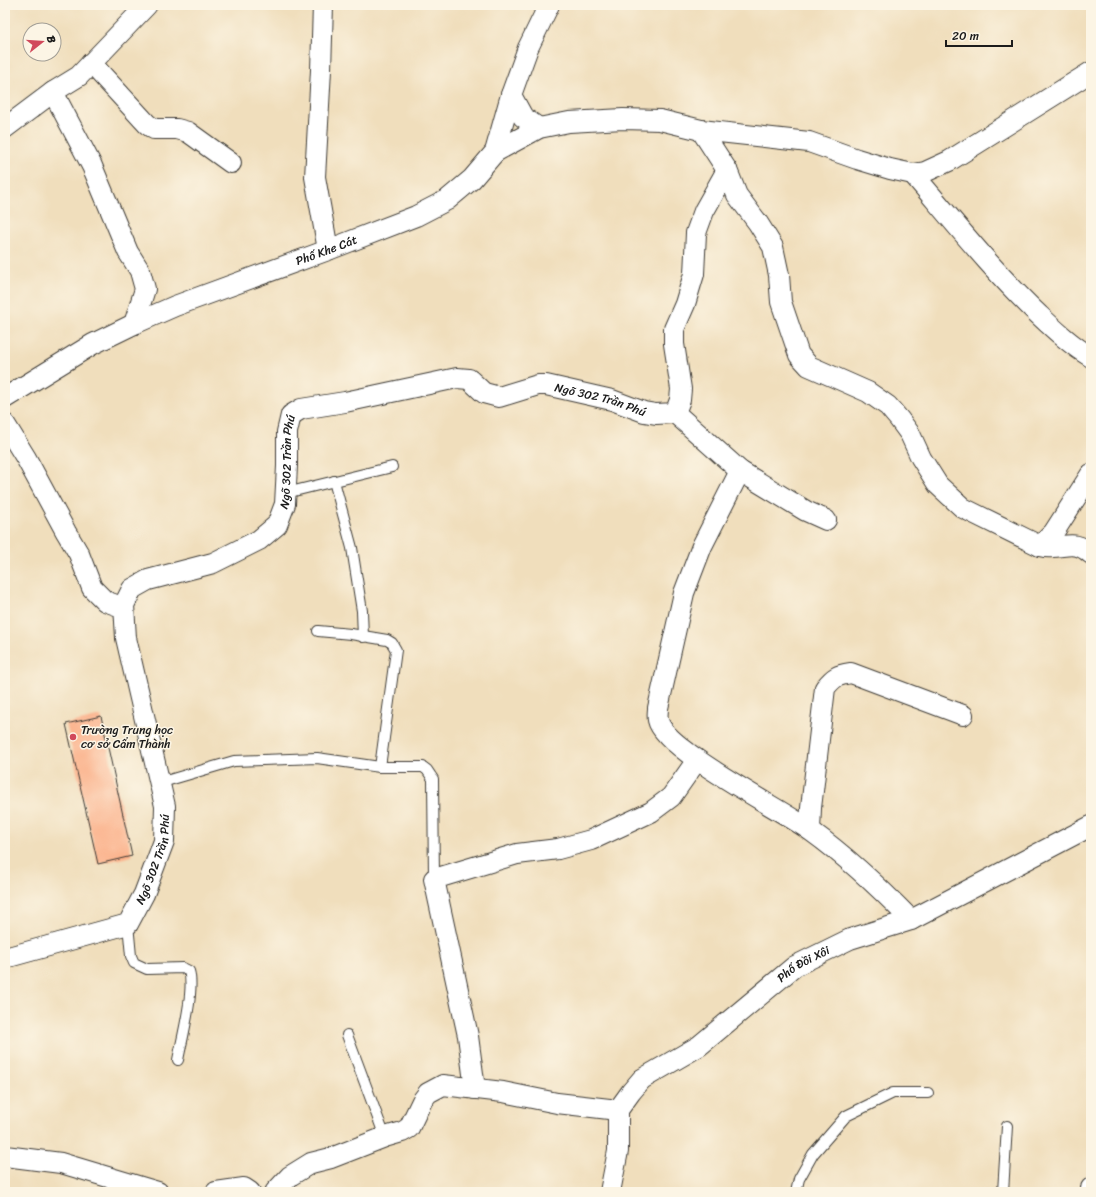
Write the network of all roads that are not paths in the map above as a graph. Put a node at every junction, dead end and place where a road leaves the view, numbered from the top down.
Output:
1 (147, 5) edge
2 (323, 5) edge
3 (549, 5) edge
4 (91, 63) junction
5 (1091, 72) edge
6 (53, 92) junction
7 (511, 95) junction
8 (5, 128) edge
9 (539, 128) junction
10 (702, 130) junction
11 (494, 152) junction
12 (231, 163) dead end
13 (726, 170) junction
14 (913, 174) junction
15 (328, 250) junction
16 (134, 324) junction
17 (1091, 357) edge
18 (5, 398) edge
19 (675, 413) junction
20 (5, 424) edge
21 (392, 467) dead end
22 (740, 471) junction
23 (1091, 474) edge
24 (334, 481) junction
25 (286, 493) junction
26 (826, 520) dead end
27 (1040, 546) junction
28 (1091, 554) edge
29 (124, 605) junction
30 (318, 631) dead end
31 (363, 637) junction
32 (963, 715) dead end
33 (697, 760) junction
34 (380, 767) junction
35 (159, 783) junction
36 (1091, 826) edge
37 (810, 830) junction
38 (434, 880) junction
39 (911, 920) junction
40 (128, 924) junction
41 (5, 958) edge
42 (347, 1035) dead end
43 (178, 1060) dead end
44 (475, 1088) junction
45 (928, 1093) dead end
46 (618, 1110) junction
47 (1008, 1126) dead end
48 (385, 1137) junction
49 (5, 1156) edge
50 (1091, 1188) edge
51 (158, 1192) edge
52 (216, 1192) edge
53 (250, 1192) edge
54 (275, 1192) edge
55 (610, 1192) edge
56 (796, 1192) edge
57 (1003, 1192) edge
58 (1091, 1192) edge

1 - 4 street
2 - 15 street
3 - 7 street, Phố Khe Cát
4 - 6 street
4 - 12 street
5 - 14 street
6 - 8 street
6 - 16 street
7 - 9 street
7 - 11 street, Phố Khe Cát
9 - 10 street
9 - 11 street
10 - 13 street
10 - 14 street
11 - 15 street, Phố Khe Cát
13 - 19 street
13 - 27 street
14 - 17 street
15 - 16 street, Phố Khe Cát
16 - 18 street, Phố Khe Cát
19 - 22 street
19 - 25 street, Ngõ 302 Trần Phú
20 - 29 street
21 - 24 lane
22 - 26 street
22 - 33 street
23 - 27 street
24 - 25 lane
24 - 31 lane
25 - 29 street, Ngõ 302 Trần Phú
27 - 28 street
29 - 35 street, Ngõ 302 Trần Phú
30 - 31 lane
31 - 34 lane
32 - 37 street
33 - 37 street
33 - 38 street
34 - 35 lane
34 - 38 lane
35 - 40 street, Ngõ 302 Trần Phú
36 - 39 street, Phố Đồi Xôi
37 - 39 street
38 - 44 street
39 - 46 street, Phố Đồi Xôi
40 - 41 street
40 - 43 lane
42 - 48 lane
44 - 46 street
44 - 48 street
45 - 56 lane
46 - 55 street
47 - 57 lane
48 - 54 street
49 - 51 street
50 - 58 street
52 - 53 street

